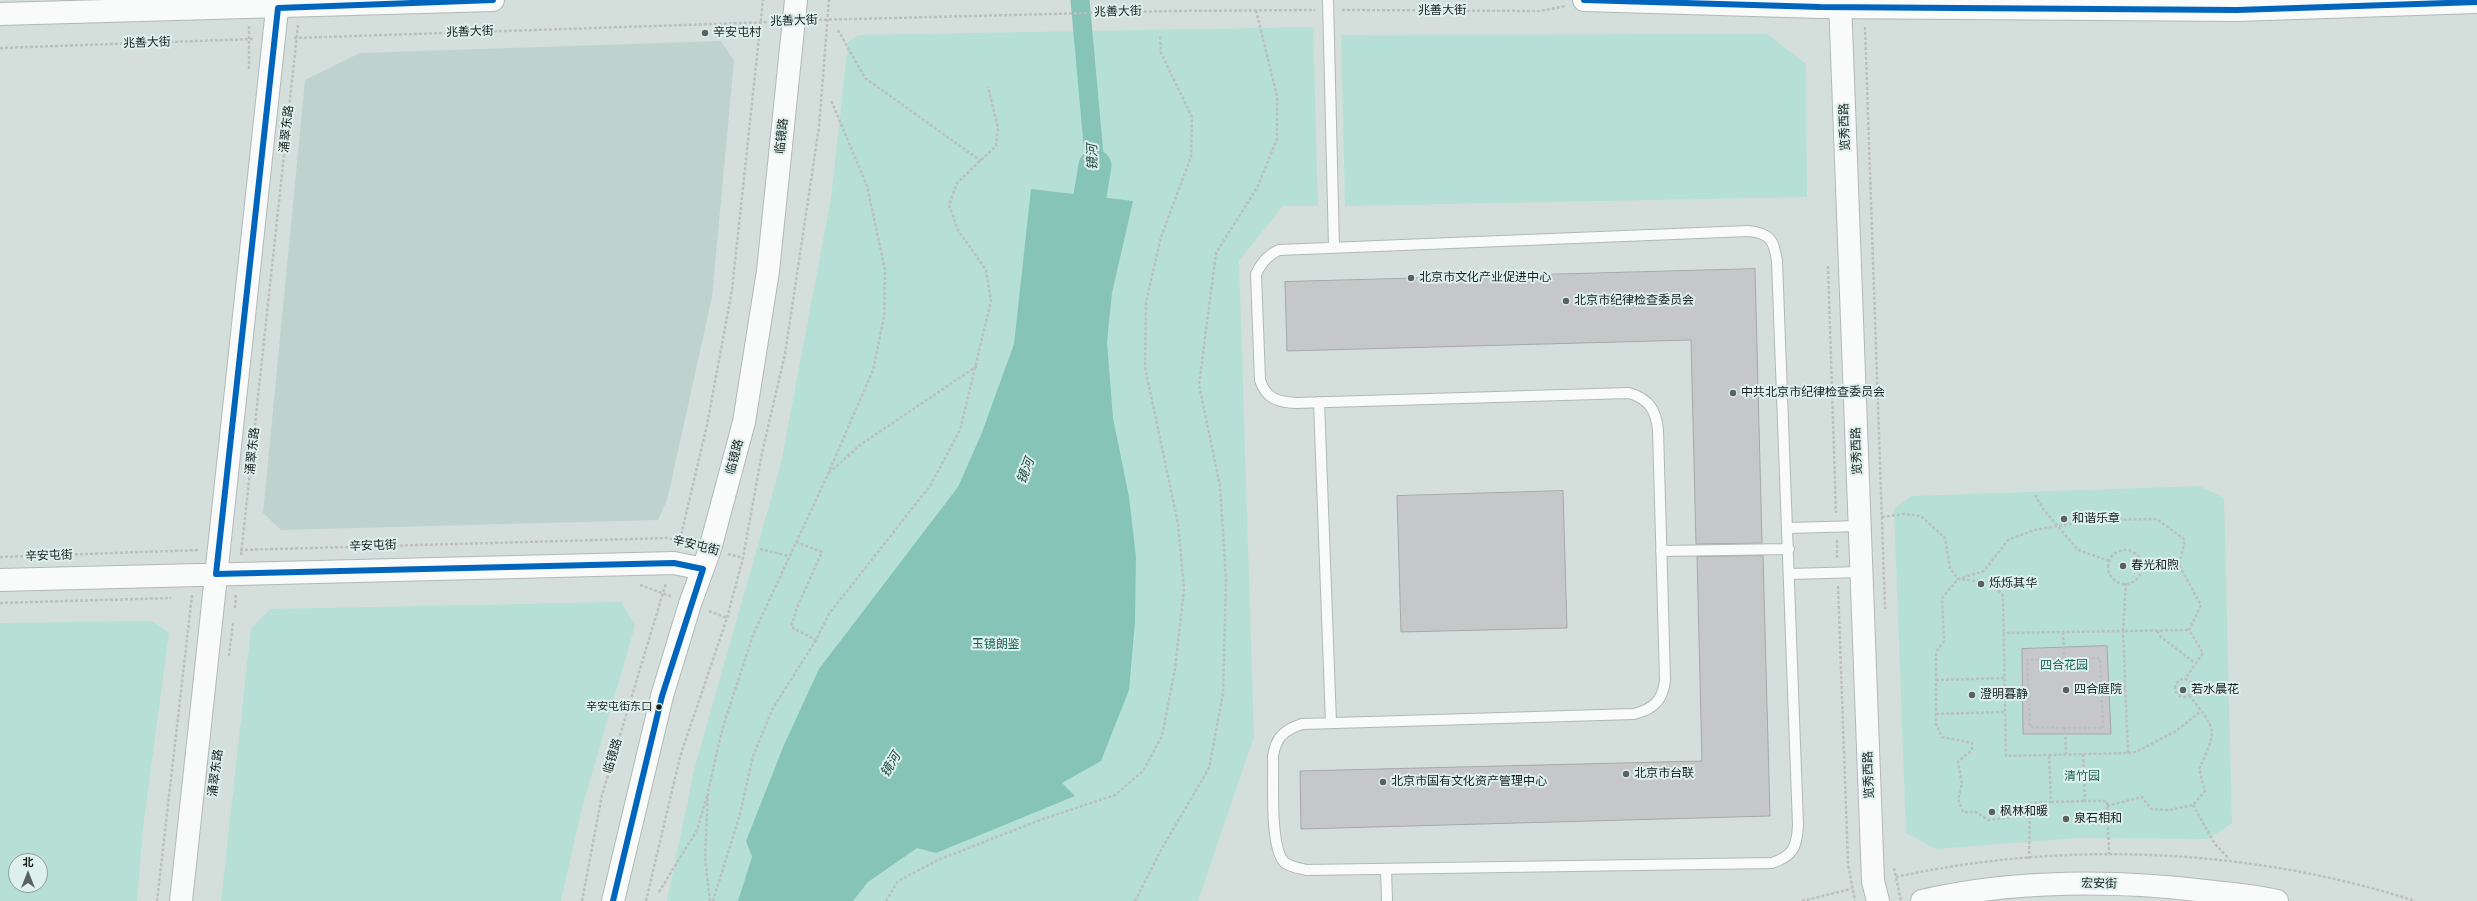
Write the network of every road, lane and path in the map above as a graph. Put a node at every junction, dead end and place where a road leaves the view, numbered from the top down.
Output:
1 (493, 0) edge
2 (763, 0) edge
3 (796, 0) edge
4 (1586, 1) edge
5 (2477, 2) edge
6 (278, 4) edge
7 (1840, 4) edge
8 (1328, 5) edge
9 (2237, 5) edge
10 (300, 7) junction
11 (1864, 7) junction
12 (249, 8) junction
13 (1256, 10) junction
14 (0, 14) edge
15 (793, 21) junction
16 (761, 22) junction
17 (838, 30) dead end
18 (1160, 35) dead end
19 (275, 38) junction
20 (296, 38) junction
21 (249, 39) junction
22 (0, 48) edge
23 (249, 72) dead end
24 (988, 86) dead end
25 (831, 100) dead end
26 (981, 161) junction
27 (1334, 248) junction
28 (1828, 259) dead end
29 (977, 365) junction
30 (1320, 402) junction
31 (828, 474) junction
32 (2035, 495) dead end
33 (1882, 517) junction
34 (1860, 526) junction
35 (2057, 526) junction
36 (1836, 527) junction
37 (1788, 528) junction
38 (680, 541) junction
39 (796, 542) junction
40 (205, 549) junction
41 (710, 549) junction
42 (760, 549) dead end
43 (1789, 549) junction
44 (242, 550) junction
45 (1662, 551) junction
46 (789, 556) junction
47 (0, 557) edge
48 (743, 558) dead end
49 (2109, 561) junction
50 (674, 563) junction
51 (704, 569) junction
52 (1861, 572) junction
53 (1838, 573) junction
54 (206, 574) junction
55 (1790, 574) junction
56 (1958, 579) junction
57 (0, 580) edge
58 (636, 583) dead end
59 (2126, 583) junction
60 (237, 584) junction
61 (662, 593) junction
62 (242, 595) dead end
63 (213, 596) junction
64 (179, 597) dead end
65 (185, 597) dead end
66 (192, 597) junction
67 (0, 603) edge
68 (690, 604) junction
69 (1885, 610) dead end
70 (234, 614) dead end
71 (727, 618) dead end
72 (233, 621) dead end
73 (2157, 630) junction
74 (2189, 630) junction
75 (2124, 631) junction
76 (2063, 632) junction
77 (2003, 633) junction
78 (816, 640) junction
79 (2064, 659) junction
80 (229, 661) dead end
81 (2195, 663) junction
82 (2004, 678) junction
83 (2185, 679) junction
84 (1936, 680) junction
85 (2102, 689) junction
86 (2126, 690) junction
87 (2004, 691) junction
88 (2029, 691) junction
89 (2189, 695) junction
90 (2201, 711) junction
91 (2005, 712) junction
92 (1936, 714) junction
93 (1331, 723) junction
94 (2065, 728) junction
95 (2128, 753) junction
96 (2066, 754) junction
97 (2083, 754) junction
98 (2049, 755) junction
99 (708, 792) junction
100 (2085, 801) junction
101 (2051, 802) junction
102 (2193, 805) junction
103 (2107, 806) junction
104 (2030, 815) junction
105 (2109, 854) dead end
106 (2029, 859) dead end
107 (2229, 859) dead end
108 (1894, 866) dead end
109 (1386, 869) junction
110 (659, 892) dead end
111 (157, 901) edge
112 (181, 901) edge
113 (582, 901) edge
114 (613, 901) edge
115 (711, 901) edge
116 (886, 901) edge
117 (1135, 901) edge
118 (1387, 901) edge
119 (1855, 901) edge
120 (1878, 901) edge
121 (1901, 901) edge
122 (1922, 901) edge
123 (2277, 901) edge

1 - 10 street
2 - 16 path, 临镜路
3 - 15 street, 临镜路
4 - 7 street
4 - 8 path, 兆善大街
5 - 9 street
6 - 10 street
6 - 12 street
6 - 19 street, 涌翠东路
7 - 11 street
7 - 34 street, 览秀西路
8 - 13 path, 兆善大街
8 - 27 lane
9 - 11 street
10 - 20 path, 涌翠东路
11 - 33 path, 览秀西路
12 - 14 street
12 - 21 path
13 - 15 path, 兆善大街
13 - 117 path
15 - 16 path, 兆善大街
15 - 41 street, 临镜路
16 - 20 path, 兆善大街
16 - 38 path, 临镜路
17 - 26 path
18 - 116 path
19 - 20 path, 兆善大街
19 - 21 path, 兆善大街
19 - 40 street, 涌翠东路
20 - 44 path, 涌翠东路
21 - 22 path, 兆善大街
21 - 23 path
24 - 26 path
25 - 31 path
26 - 29 path
27 - 30 lane
27 - 37 lane
28 - 36 path, 览秀西路
29 - 31 path
29 - 78 path
30 - 45 lane
30 - 93 lane
31 - 39 path
32 - 35 path
33 - 56 path
33 - 69 path, 览秀西路
34 - 36 lane
34 - 52 street, 览秀西路
35 - 49 path
35 - 56 path
35 - 74 path
36 - 37 lane
36 - 53 path, 览秀西路
37 - 43 lane
38 - 41 path, 辛安屯街
38 - 44 path, 辛安屯街
38 - 50 path, 临镜路
39 - 46 path
39 - 78 path
40 - 44 path, 辛安屯街
40 - 47 path, 辛安屯街
40 - 54 street, 涌翠东路
40 - 54 path
41 - 48 path, 辛安屯街
41 - 51 street, 临镜路
42 - 46 path
43 - 45 lane
43 - 55 lane
44 - 60 path, 涌翠东路
45 - 93 lane
46 - 99 path
49 - 59 path
49 - 59 path
50 - 51 street, 辛安屯街
50 - 60 street, 辛安屯街
50 - 61 path, 临镜路
51 - 68 street, 临镜路
52 - 53 lane
52 - 120 street, 览秀西路
53 - 55 lane
53 - 119 path, 览秀西路
54 - 57 street, 辛安屯街
54 - 60 street, 辛安屯街
54 - 63 street, 涌翠东路
54 - 66 path
55 - 109 lane
56 - 77 path
56 - 84 path
58 - 61 path
59 - 75 path
60 - 62 path
60 - 63 path
60 - 70 path, 涌翠东路
61 - 68 path
61 - 113 path, 临镜路
63 - 66 path
63 - 112 street, 涌翠东路
64 - 67 path
65 - 66 path
66 - 111 path
68 - 71 path
68 - 114 street, 临镜路
72 - 80 path
73 - 74 path
73 - 75 path
73 - 81 path
74 - 81 path
75 - 76 path
75 - 86 path
76 - 77 path
76 - 79 path
77 - 82 path
78 - 115 path
79 - 85 path
79 - 88 path
81 - 83 path
82 - 84 path
82 - 87 path
83 - 89 path
83 - 89 path
84 - 92 path
85 - 86 path
85 - 94 path
86 - 95 path
87 - 88 path
87 - 91 path
88 - 94 path
89 - 90 path
90 - 95 path
90 - 102 path
91 - 92 path
91 - 98 path
92 - 104 path
93 - 109 lane
94 - 96 path
95 - 97 path
96 - 97 path
96 - 98 path
97 - 100 path
98 - 101 path
99 - 110 path
99 - 115 path
100 - 101 path
100 - 103 path
101 - 104 path
102 - 103 path
102 - 107 path
103 - 105 path
104 - 106 path
108 - 121 path
109 - 118 lane
122 - 123 street, 宏安街

